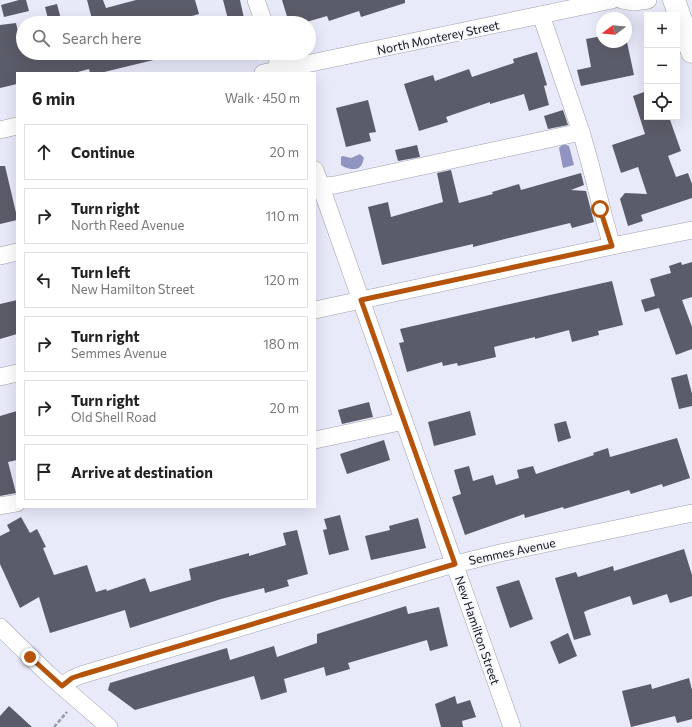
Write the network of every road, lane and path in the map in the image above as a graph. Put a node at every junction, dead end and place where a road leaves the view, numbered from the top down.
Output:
1 (256, 0) edge
2 (612, 0) edge
3 (622, 0) edge
4 (648, 0) edge
5 (674, 0) edge
6 (541, 15) junction
7 (262, 16) edge
8 (692, 52) edge
9 (277, 60) edge
10 (281, 71) edge
11 (16, 126) edge
12 (0, 130) edge
13 (581, 132) junction
14 (317, 181) edge
15 (692, 230) edge
16 (612, 246) junction
17 (16, 252) edge
18 (0, 256) edge
19 (361, 300) junction
20 (316, 310) edge
21 (16, 373) edge
22 (0, 376) edge
23 (404, 421) junction
24 (316, 440) edge
25 (16, 503) edge
26 (0, 506) edge
27 (692, 513) edge
28 (455, 564) junction
29 (0, 627) edge
30 (62, 686) junction
31 (67, 712) dead end
32 (54, 727) edge
33 (109, 727) edge
34 (512, 727) edge

1 - 7 street
2 - 6 street, North Monterey Street
3 - 4 street
5 - 8 main road
6 - 10 street, North Monterey Street
6 - 13 street
9 - 10 street
11 - 12 street
13 - 14 street
13 - 16 street
14 - 19 street, New Hamilton Street
15 - 16 street
16 - 19 street
17 - 18 street
19 - 20 street
19 - 23 street, New Hamilton Street
21 - 22 street
23 - 24 street
23 - 28 street, New Hamilton Street
25 - 26 street
27 - 28 street, Semmes Avenue
28 - 30 street, Semmes Avenue
28 - 34 street, New Hamilton Street
29 - 30 street
30 - 33 street
31 - 32 path

